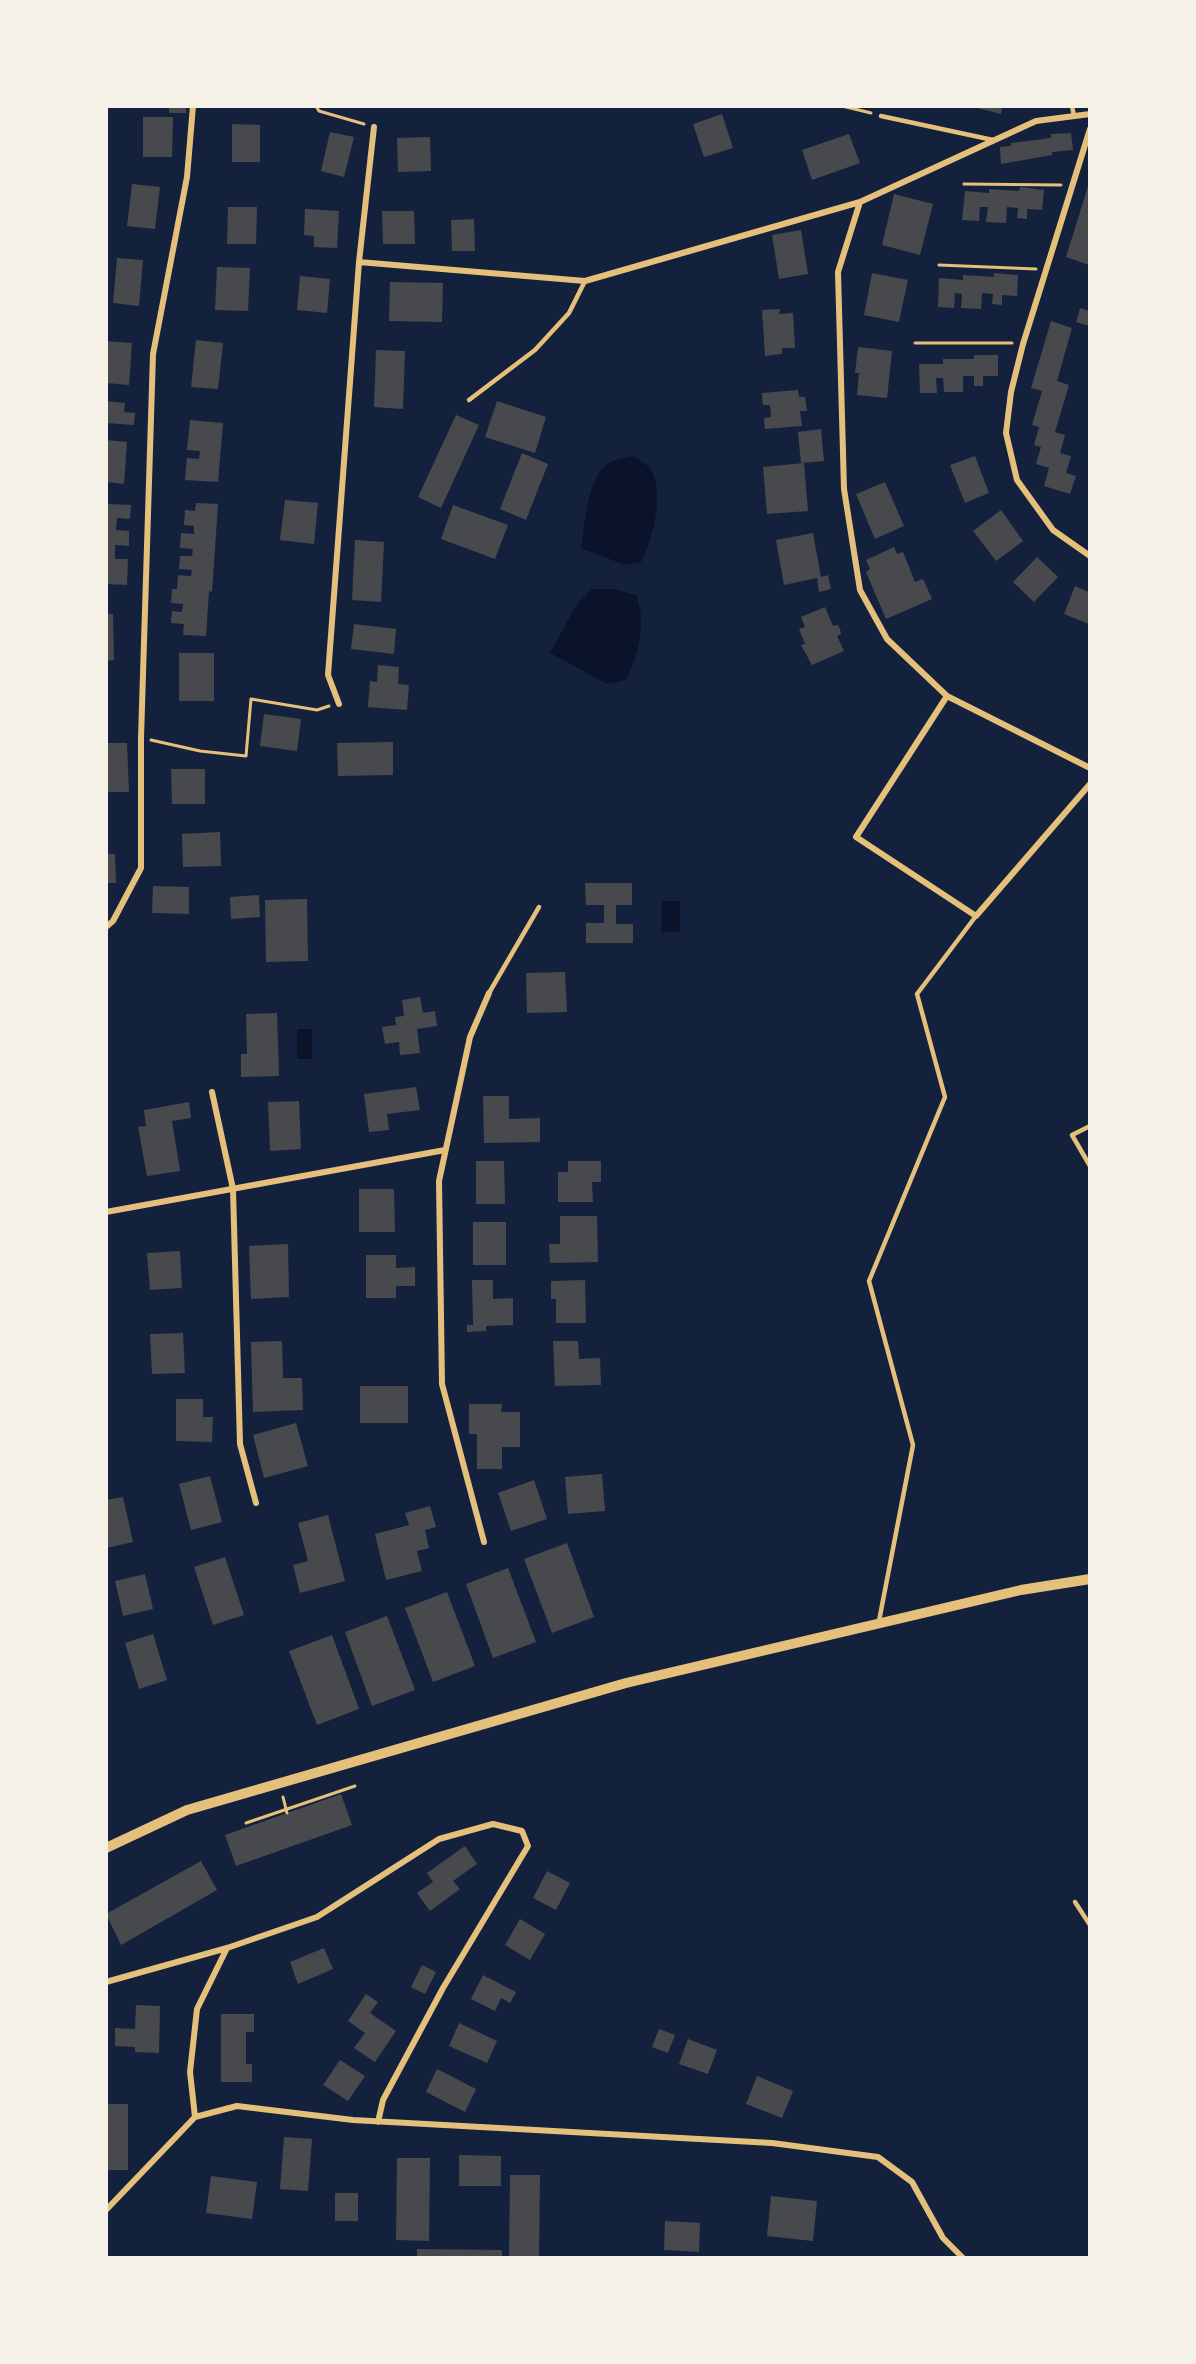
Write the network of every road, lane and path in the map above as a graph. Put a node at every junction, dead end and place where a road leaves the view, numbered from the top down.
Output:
1 (193, 106) edge
2 (316, 106) edge
3 (842, 106) edge
4 (1072, 106) edge
5 (1089, 114) edge
6 (881, 116) joint
7 (1074, 116) junction
8 (374, 126) joint
9 (1089, 129) edge
10 (993, 140) junction
11 (964, 184) dead end
12 (1060, 184) dead end
13 (860, 202) junction
14 (359, 262) junction
15 (939, 265) dead end
16 (1035, 268) dead end
17 (585, 280) junction
18 (915, 343) dead end
19 (1010, 343) dead end
20 (470, 400) dead end
21 (1089, 556) edge
22 (947, 696) junction
23 (339, 704) joint
24 (141, 738) junction
25 (1089, 768) edge
26 (1089, 784) edge
27 (539, 907) dead end
28 (976, 916) junction
29 (106, 927) edge
30 (489, 993) joint
31 (212, 1092) dead end
32 (1089, 1126) edge
33 (445, 1150) junction
34 (1089, 1166) edge
35 (233, 1189) junction
36 (106, 1212) edge
37 (256, 1503) dead end
38 (484, 1542) dead end
39 (1089, 1579) edge
40 (879, 1623) junction
41 (355, 1786) dead end
42 (246, 1823) dead end
43 (106, 1848) edge
44 (1075, 1902) dead end
45 (1089, 1925) edge
46 (227, 1948) junction
47 (106, 1982) edge
48 (195, 2117) junction
49 (378, 2122) junction
50 (106, 2210) edge
51 (963, 2258) edge

1 - 24 street
2 - 8 path
3 - 6 path
4 - 7 lane
5 - 7 street
6 - 10 lane
7 - 10 street
8 - 14 street
9 - 21 street
10 - 13 street
11 - 12 path
13 - 17 street
13 - 22 street
14 - 17 street
14 - 23 street
15 - 16 path
17 - 20 lane
18 - 19 path
22 - 25 street
22 - 28 street
23 - 24 path
24 - 29 street
26 - 28 street
27 - 30 lane
28 - 40 lane
30 - 33 street
31 - 35 street
32 - 34 lane
33 - 35 street
33 - 38 street
35 - 36 street
35 - 37 street
39 - 40 street
40 - 43 street
41 - 42 path
44 - 45 lane
46 - 47 street
46 - 48 street
46 - 49 street
48 - 49 street
48 - 50 street
49 - 51 street

